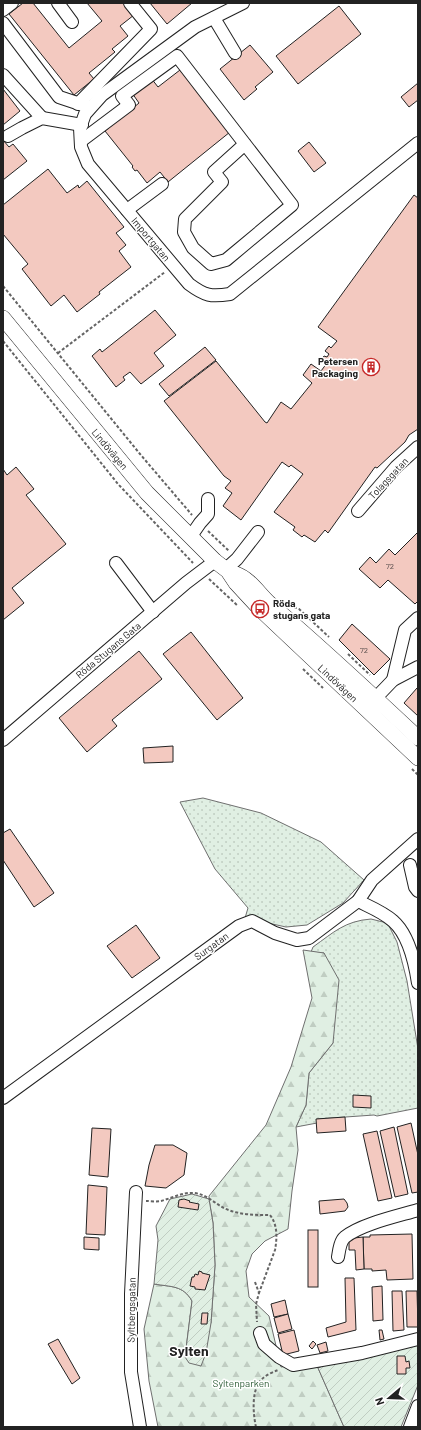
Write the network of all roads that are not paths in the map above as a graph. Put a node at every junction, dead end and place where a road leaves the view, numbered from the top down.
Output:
1 (12, 3) edge
2 (58, 3) edge
3 (130, 3) edge
4 (243, 3) edge
5 (3, 10) edge
6 (214, 18) junction
7 (72, 22) dead end
8 (3, 23) edge
9 (236, 53) dead end
10 (3, 75) edge
11 (78, 104) junction
12 (90, 108) junction
13 (42, 118) junction
14 (82, 125) junction
15 (8, 136) dead end
16 (81, 141) junction
17 (418, 143) edge
18 (245, 144) junction
19 (162, 184) dead end
20 (127, 210) junction
21 (3, 318) edge
22 (418, 447) edge
23 (208, 499) dead end
24 (358, 511) dead end
25 (258, 532) dead end
26 (191, 536) junction
27 (116, 563) dead end
28 (223, 567) junction
29 (153, 612) junction
30 (418, 618) edge
31 (418, 667) edge
32 (393, 680) junction
33 (370, 703) junction
34 (418, 738) edge
35 (3, 740) edge
36 (418, 758) edge
37 (418, 839) edge
38 (402, 852) junction
39 (414, 869) edge
40 (418, 891) edge
41 (358, 901) junction
42 (418, 983) edge
43 (3, 1098) edge
44 (136, 1196) road end
45 (418, 1210) edge
46 (338, 1257) dead end
47 (260, 1333) road end
48 (418, 1339) edge
49 (418, 1406) edge
50 (140, 1427) edge
51 (410, 1427) edge

1 - 5 street
2 - 7 street
3 - 11 street
4 - 6 street, Importgatan
6 - 9 street
6 - 12 street, Importgatan
8 - 11 street
10 - 13 street
11 - 12 street
12 - 14 street, Importgatan
13 - 14 street
13 - 15 street
14 - 16 street, Importgatan
16 - 18 street
16 - 20 street, Importgatan
17 - 20 street, Importgatan
18 - 18 street
19 - 20 street
21 - 26 main road, Lindövägen
22 - 24 street, Tolagsgatan
23 - 26 street
25 - 28 street, Röda Stugans Gata
26 - 28 main road, Lindövägen
27 - 29 street
28 - 29 street, Röda Stugans Gata
28 - 33 main road, Lindövägen
29 - 35 street, Röda Stugans Gata
30 - 32 street
31 - 32 street
32 - 33 street
33 - 34 main road, Lindövägen
33 - 36 main road, Lindövägen
37 - 38 street, Surgatan
38 - 39 street
38 - 41 street, Surgatan
39 - 40 street
41 - 42 street
41 - 43 street, Surgatan
44 - 50 street, Syltbergsgatan
45 - 46 street
47 - 48 street
49 - 51 street

